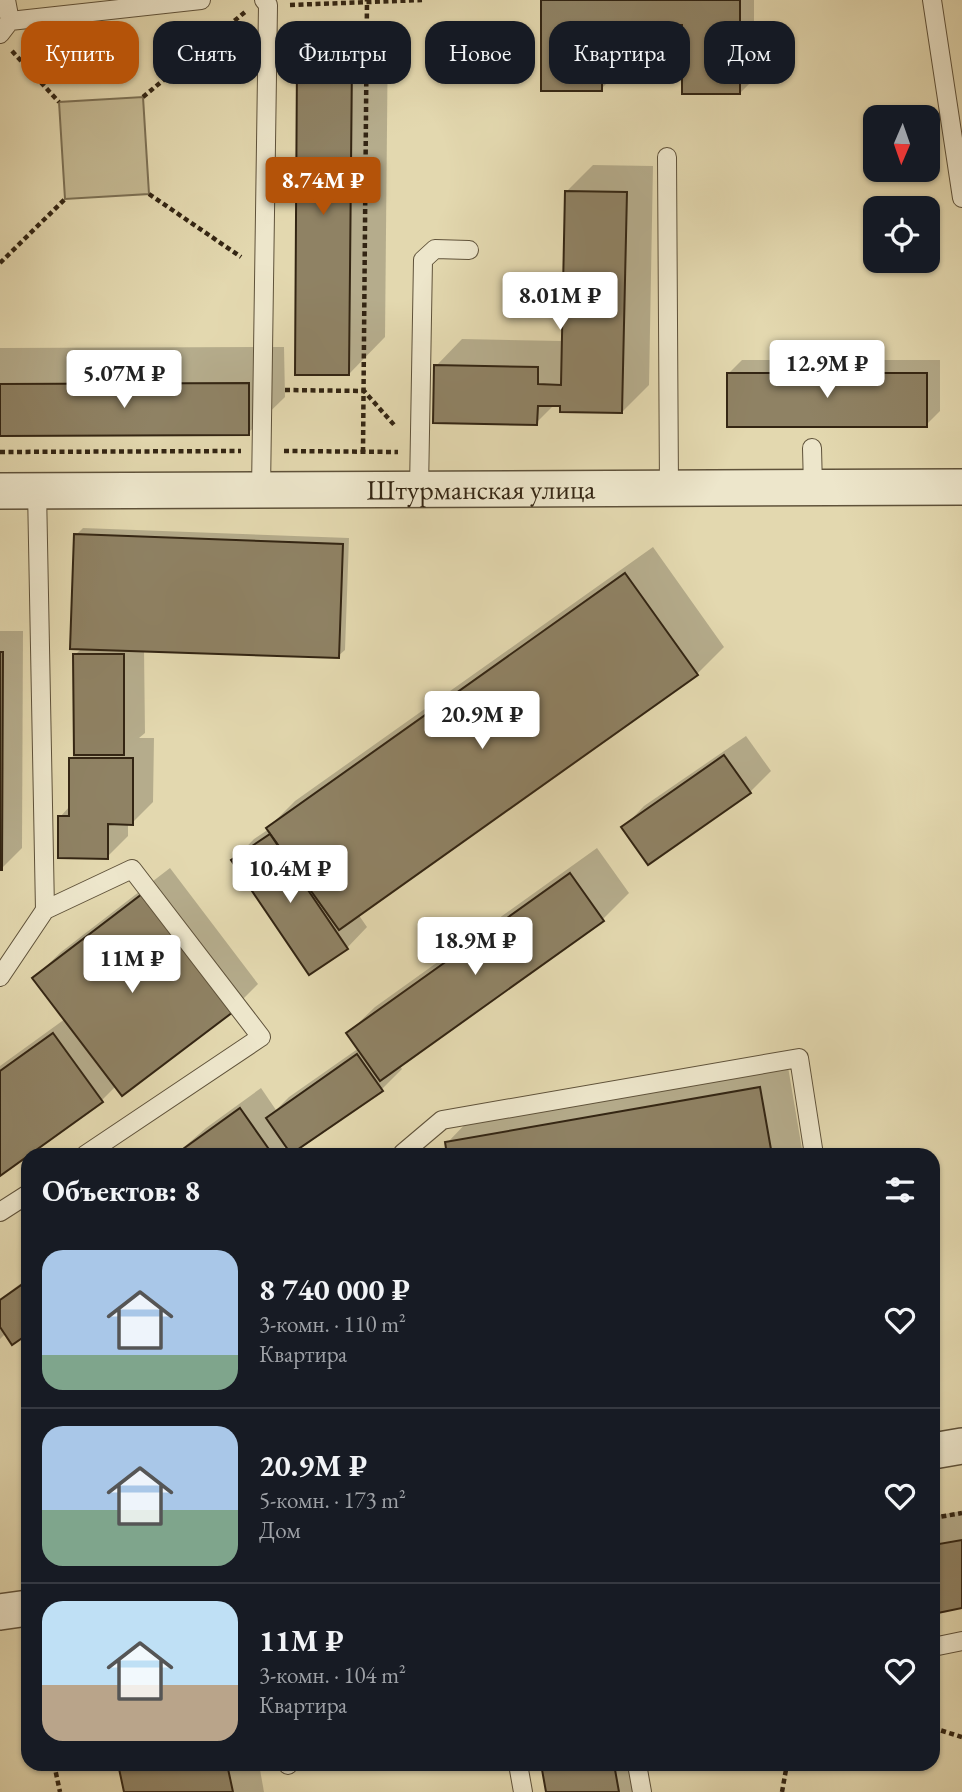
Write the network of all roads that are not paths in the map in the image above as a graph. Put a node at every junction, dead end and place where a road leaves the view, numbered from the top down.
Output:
1 (6, 0) edge
2 (201, 0) edge
3 (932, 0) edge
4 (266, 3) edge
5 (5, 28) edge
6 (667, 157) dead end
7 (962, 198) edge
8 (469, 250) dead end
9 (812, 448) dead end
10 (962, 486) edge
11 (813, 487) junction
12 (668, 488) junction
13 (419, 489) junction
14 (37, 490) junction
15 (261, 490) junction
16 (0, 491) edge
17 (45, 910) junction
18 (0, 977) edge
19 (96, 1148) edge
20 (409, 1148) edge
21 (813, 1148) edge
22 (21, 1198) edge
23 (0, 1212) edge
24 (962, 1446) edge
25 (940, 1450) edge
26 (21, 1609) edge
27 (0, 1612) edge
28 (962, 1641) edge
29 (940, 1646) edge
30 (519, 1771) edge
31 (638, 1771) edge
32 (523, 1792) edge
33 (642, 1792) edge

1 - 5 lane
2 - 5 lane
3 - 7 lane
4 - 15 lane
6 - 12 lane
8 - 13 lane
9 - 11 lane
10 - 11 street, Штурманская улица
11 - 12 street, Штурманская улица
12 - 13 street, Штурманская улица
13 - 15 street, Штурманская улица
14 - 15 street, Штурманская улица
14 - 16 street, Штурманская улица
14 - 17 lane
17 - 18 lane
17 - 19 lane
20 - 21 lane
22 - 23 lane
24 - 25 street
26 - 27 street
28 - 29 lane
30 - 32 lane
31 - 33 lane

